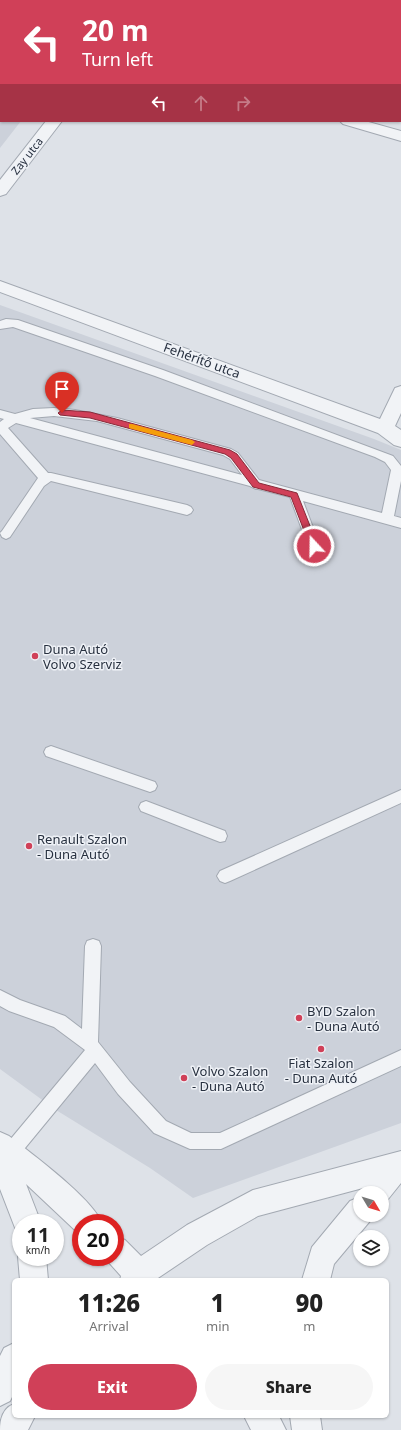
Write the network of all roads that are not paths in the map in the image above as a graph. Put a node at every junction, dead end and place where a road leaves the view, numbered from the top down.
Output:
1 (53, 122) edge
2 (352, 122) edge
3 (401, 136) edge
4 (0, 191) edge
5 (0, 286) edge
6 (0, 326) edge
7 (401, 392) edge
8 (0, 414) edge
9 (13, 418) junction
10 (0, 426) edge
11 (385, 428) junction
12 (401, 440) edge
13 (45, 478) junction
14 (256, 485) junction
15 (295, 495) junction
16 (187, 510) dead end
17 (387, 519) junction
18 (401, 523) edge
19 (6, 534) dead end
20 (314, 546) dead end
21 (51, 752) dead end
22 (150, 786) dead end
23 (401, 796) edge
24 (146, 807) dead end
25 (220, 836) dead end
26 (225, 876) dead end
27 (93, 946) dead end
28 (0, 997) edge
29 (92, 1047) junction
30 (400, 1060) edge
31 (3, 1153) edge
32 (400, 1164) edge
33 (381, 1186) edge
34 (24, 1214) edge
35 (79, 1214) edge
36 (353, 1219) edge
37 (124, 1260) edge
38 (33, 1266) edge
39 (34, 1278) edge
40 (139, 1278) edge
41 (317, 1278) edge
42 (12, 1363) edge
43 (0, 1391) edge
44 (19, 1418) edge
45 (261, 1418) edge
46 (306, 1418) edge
47 (10, 1430) edge
48 (271, 1430) edge
49 (307, 1430) edge

1 - 4 street, Zay utca
2 - 3 street
5 - 11 street, Fehérítő utca
6 - 17 lane
7 - 11 street
8 - 9 lane
9 - 10 lane
9 - 14 lane
9 - 14 lane
10 - 13 lane
11 - 12 street, Fehérítő utca
13 - 16 lane
13 - 19 lane
14 - 15 lane
15 - 17 lane
15 - 20 lane
17 - 18 lane
21 - 22 lane
23 - 26 lane
24 - 25 lane
27 - 29 lane
28 - 29 lane
29 - 30 lane
29 - 31 lane
31 - 34 street
31 - 35 street
32 - 33 street
32 - 40 street
36 - 41 street
37 - 40 street
38 - 39 street
42 - 43 street
44 - 47 street
45 - 48 street
46 - 49 street

